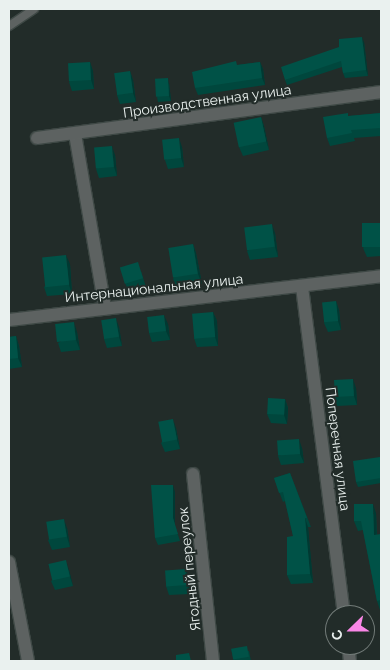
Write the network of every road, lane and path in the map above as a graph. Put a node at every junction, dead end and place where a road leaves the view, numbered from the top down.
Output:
1 (34, 9) edge
2 (9, 26) edge
3 (381, 92) edge
4 (76, 134) junction
5 (37, 138) dead end
6 (381, 276) edge
7 (302, 287) junction
8 (105, 308) junction
9 (9, 320) edge
10 (193, 474) dead end
11 (9, 562) edge
12 (343, 605) edge
13 (28, 661) edge
14 (214, 661) edge

1 - 2 lane
3 - 4 street, Производственная улица
4 - 5 street, Производственная улица
4 - 8 street
6 - 7 street, Интернациональная улица
7 - 8 street, Интернациональная улица
7 - 12 street, Поперечная улица
8 - 9 street, Интернациональная улица
10 - 14 street, Ягодный переулок
11 - 13 street

